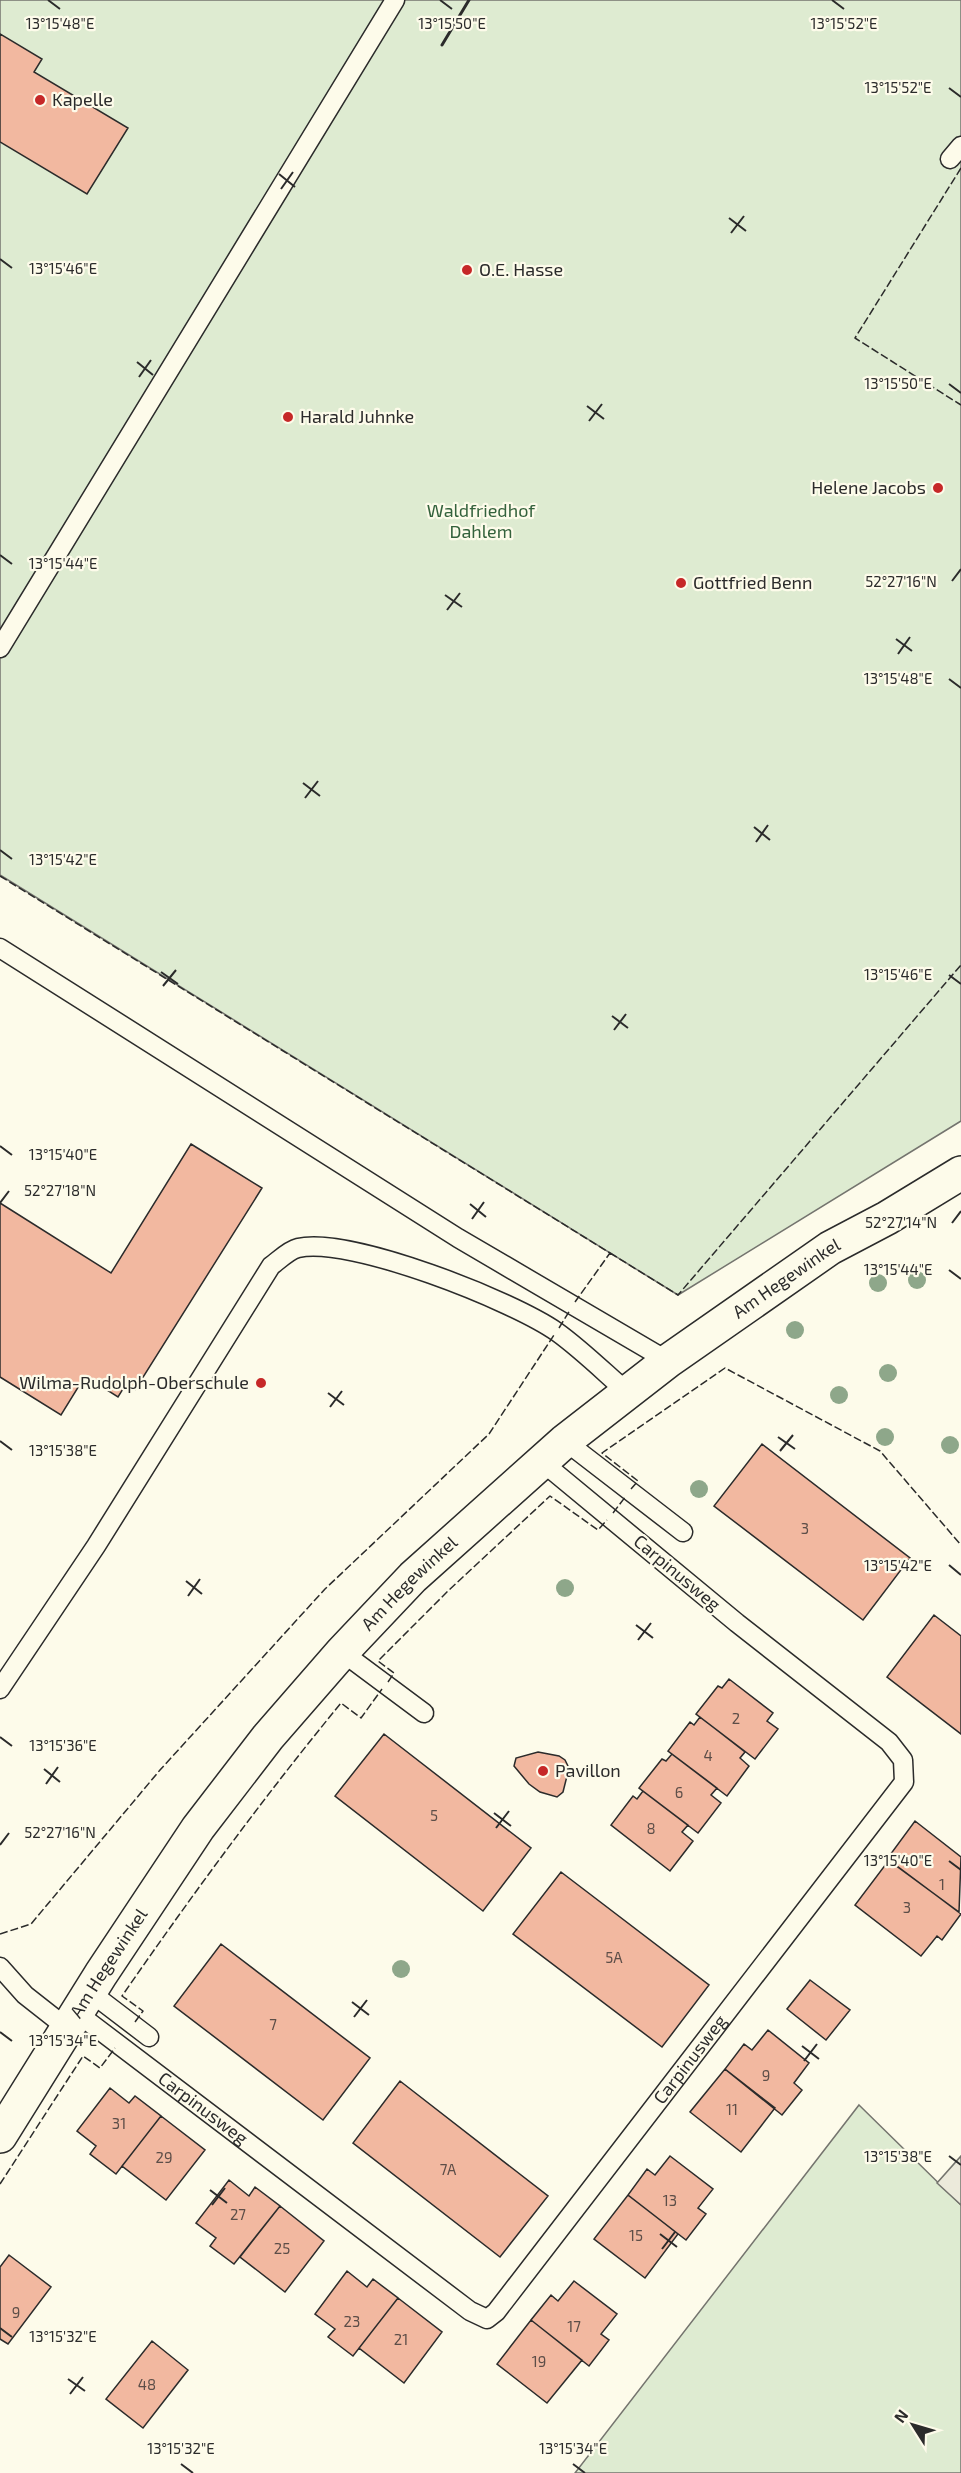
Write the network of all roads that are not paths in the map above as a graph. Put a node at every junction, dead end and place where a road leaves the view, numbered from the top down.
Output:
1 (395, 0) edge
2 (0, 648) edge
3 (0, 948) edge
4 (961, 1173) edge
5 (668, 1361) junction
6 (627, 1392) junction
7 (553, 1451) junction
8 (683, 1532) dead end
9 (342, 1652) junction
10 (0, 1689) edge
11 (424, 1713) dead end
12 (0, 1967) edge
13 (78, 2011) junction
14 (149, 2037) dead end
15 (0, 2136) edge

1 - 2 lane
3 - 5 lane
4 - 5 street, Am Hegewinkel
5 - 6 street, Am Hegewinkel
6 - 7 street, Am Hegewinkel
6 - 10 lane
7 - 8 lane
7 - 9 street, Am Hegewinkel
7 - 13 lane, Carpinusweg
9 - 11 lane
9 - 13 street, Am Hegewinkel
12 - 13 lane
13 - 14 lane
13 - 15 street, Am Hegewinkel

